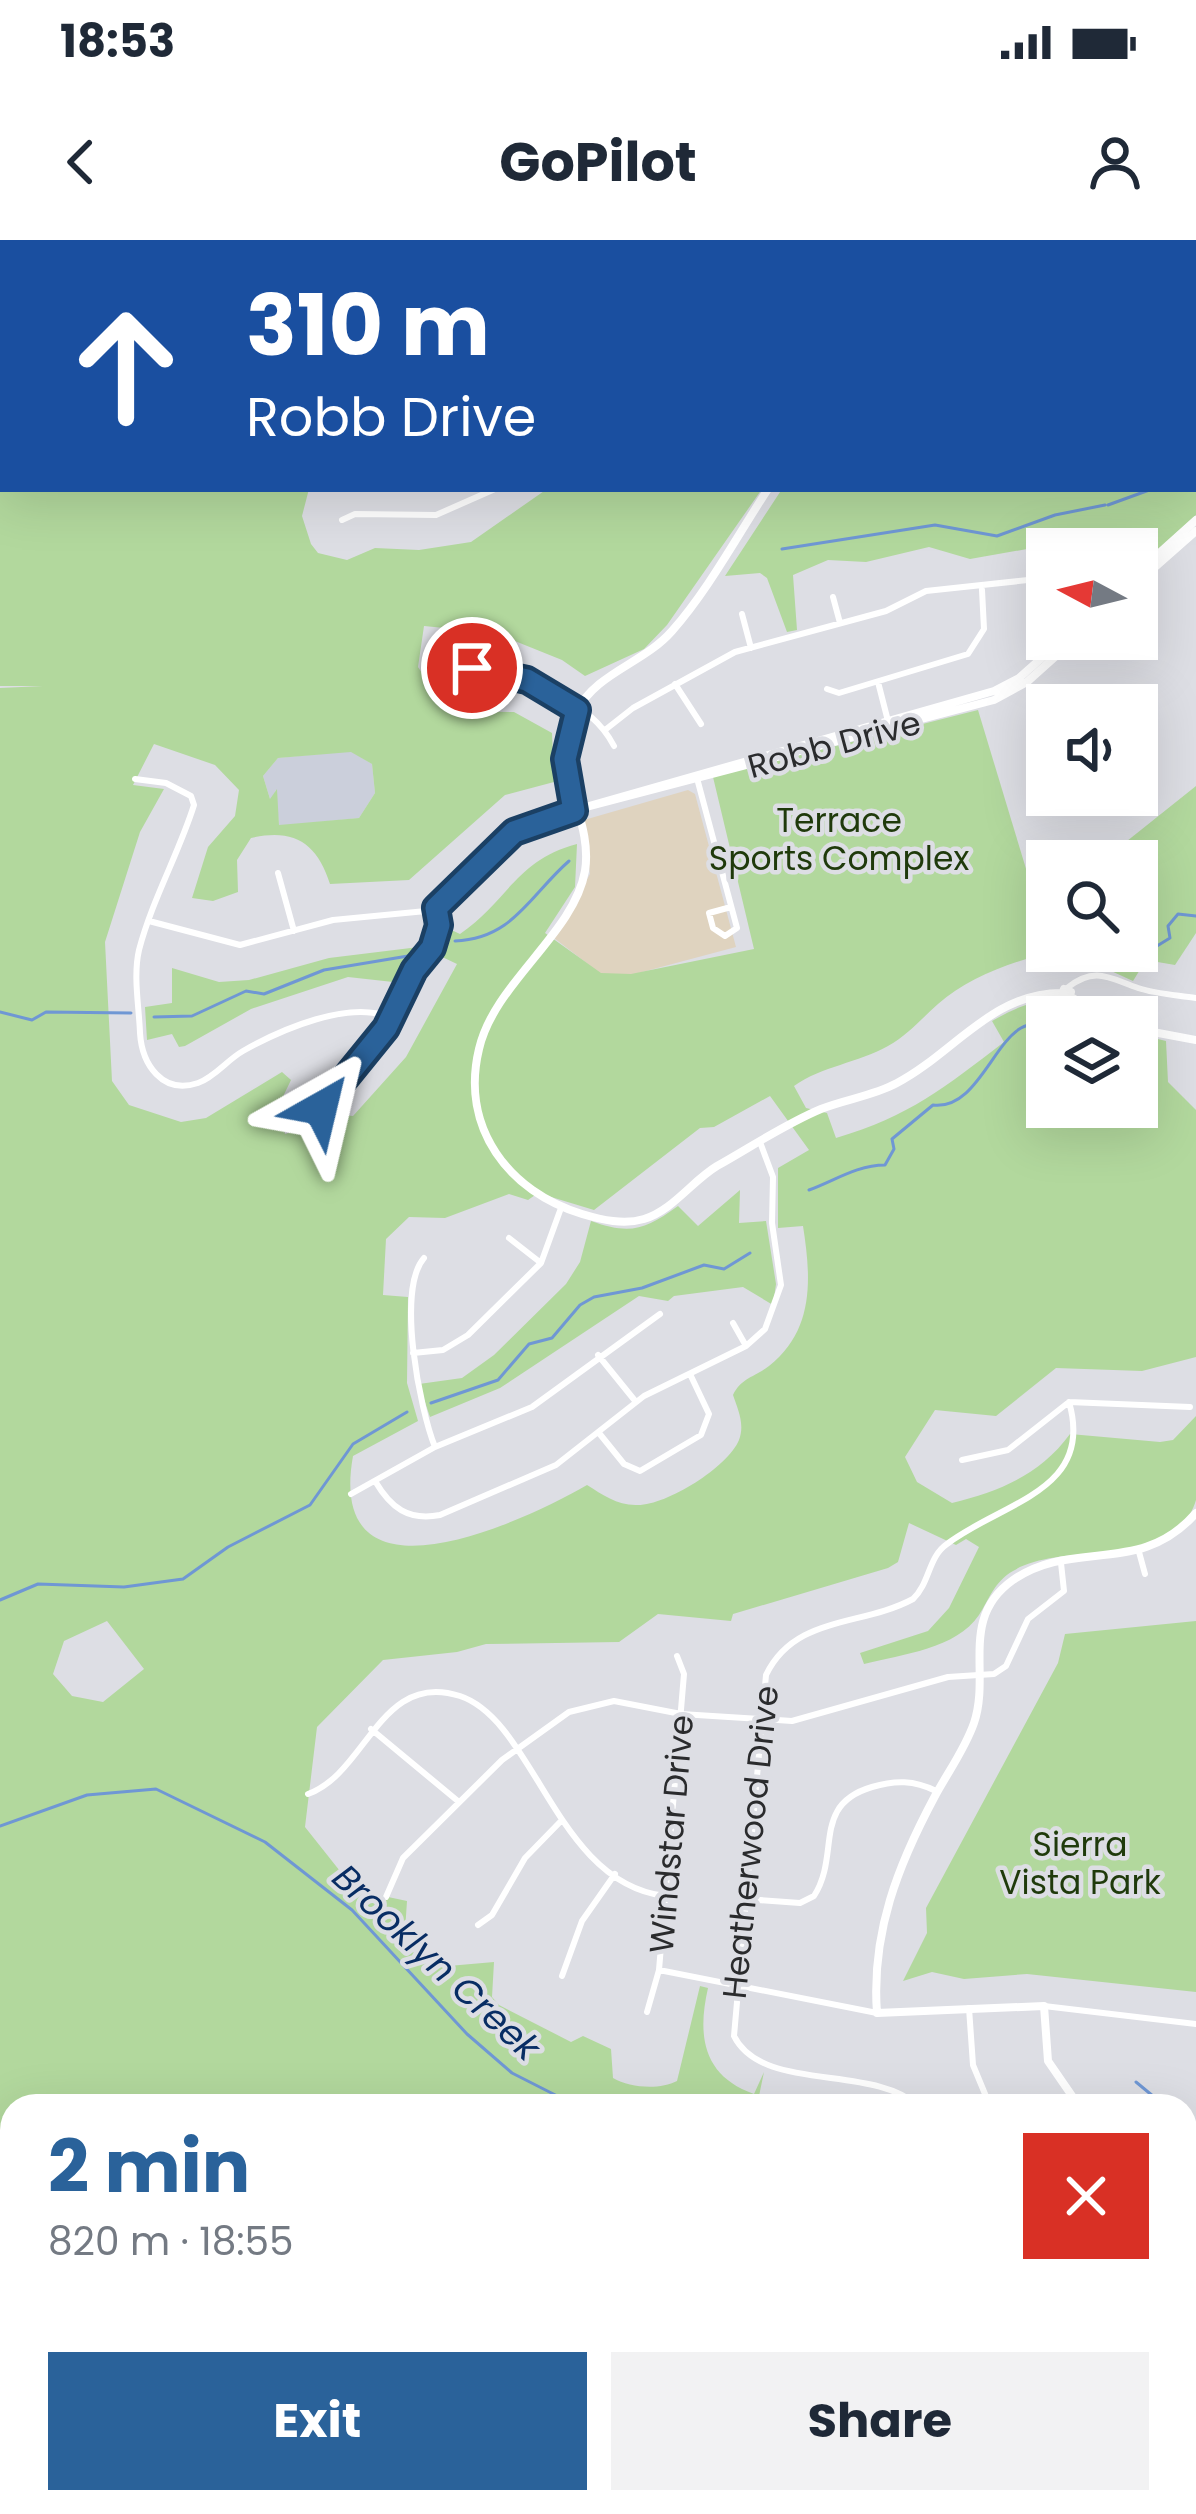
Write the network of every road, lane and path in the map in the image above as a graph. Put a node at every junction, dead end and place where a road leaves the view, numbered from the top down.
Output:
1 (488, 492) edge
2 (766, 492) edge
3 (342, 520) dead end
4 (1196, 520) edge
5 (1196, 530) edge
6 (1158, 554) edge
7 (1158, 565) edge
8 (1026, 582) edge
9 (982, 588) junction
10 (833, 597) dead end
11 (742, 614) dead end
12 (840, 623) junction
13 (751, 648) junction
14 (1037, 660) edge
15 (1049, 660) edge
16 (472, 668) dead end
17 (878, 682) junction
18 (675, 685) junction
19 (827, 689) dead end
20 (577, 710) junction
21 (701, 724) dead end
22 (889, 724) junction
23 (605, 730) junction
24 (614, 746) dead end
25 (697, 777) junction
26 (135, 779) dead end
27 (574, 811) junction
28 (278, 873) dead end
29 (731, 907) junction
30 (436, 908) junction
31 (149, 922) junction
32 (294, 931) junction
33 (1066, 993) junction
34 (1071, 996) edge
35 (1196, 998) edge
36 (391, 1018) junction
37 (1158, 1033) edge
38 (1196, 1040) edge
39 (321, 1113) dead end
40 (760, 1142) junction
41 (561, 1208) junction
42 (509, 1238) dead end
43 (424, 1258) dead end
44 (542, 1263) junction
45 (660, 1314) dead end
46 (733, 1323) dead end
47 (746, 1346) junction
48 (413, 1353) junction
49 (598, 1354) junction
50 (690, 1374) junction
51 (636, 1402) junction
52 (1069, 1402) junction
53 (1190, 1407) dead end
54 (598, 1433) junction
55 (435, 1447) junction
56 (962, 1460) dead end
57 (375, 1481) junction
58 (351, 1494) dead end
59 (1195, 1519) edge
60 (1140, 1555) junction
61 (1061, 1564) junction
62 (1145, 1574) dead end
63 (677, 1656) dead end
64 (977, 1677) junction
65 (681, 1714) junction
66 (760, 1720) junction
67 (371, 1729) junction
68 (517, 1750) junction
69 (938, 1792) junction
70 (308, 1794) dead end
71 (459, 1802) junction
72 (561, 1820) junction
73 (615, 1874) junction
74 (665, 1896) junction
75 (386, 1897) dead end
76 (746, 1899) junction
77 (478, 1925) dead end
78 (659, 1970) junction
79 (562, 1976) dead end
80 (737, 1987) junction
81 (1044, 2006) junction
82 (969, 2008) junction
83 (647, 2012) dead end
84 (877, 2013) junction
85 (1196, 2024) edge
86 (899, 2094) edge
87 (985, 2094) edge
88 (1071, 2094) edge

1 - 3 street
2 - 20 street
4 - 6 street
5 - 7 street
8 - 9 street
9 - 12 street
9 - 17 street
10 - 12 street
11 - 13 street
12 - 13 street
13 - 18 street
14 - 22 street, Robb Drive
15 - 22 street, Robb Drive
16 - 20 street
17 - 19 street
17 - 22 street
18 - 21 street
18 - 23 street
20 - 23 street
20 - 27 street
22 - 25 street, Robb Drive
23 - 24 street
25 - 27 street, Robb Drive
25 - 29 street
26 - 31 street
27 - 30 street, Robb Drive
27 - 41 street
28 - 32 street
29 - 29 street
30 - 32 street
30 - 36 street
31 - 32 street
31 - 36 street
33 - 34 street
33 - 35 street
33 - 40 street
36 - 39 street
37 - 38 street
40 - 41 street
40 - 47 street
41 - 44 street
42 - 44 street
43 - 48 street
44 - 48 street
45 - 49 street
46 - 47 street
47 - 50 street
48 - 55 street
49 - 51 street
49 - 55 street
50 - 51 street
50 - 54 street
51 - 54 street
52 - 53 street
52 - 56 street
52 - 66 street, Heatherwood Drive
54 - 57 street
55 - 57 street
57 - 58 street
59 - 60 street
60 - 61 street
60 - 62 street
61 - 64 street
61 - 64 street
63 - 65 street, Windstar Drive
64 - 66 street
64 - 69 street
65 - 66 street
65 - 68 street
65 - 74 street, Windstar Drive
66 - 76 street, Heatherwood Drive
67 - 68 street
67 - 70 street
67 - 71 street
68 - 71 street
68 - 72 street
69 - 76 street
69 - 84 street
71 - 75 street
72 - 73 street
72 - 77 street
73 - 74 street
73 - 79 street
74 - 78 street, Windstar Drive
76 - 80 street, Heatherwood Drive
78 - 80 street
78 - 83 street, Windstar Drive
80 - 84 street
80 - 86 street, Heatherwood Drive
81 - 82 street
81 - 85 street
81 - 88 street
82 - 84 street
82 - 87 street

